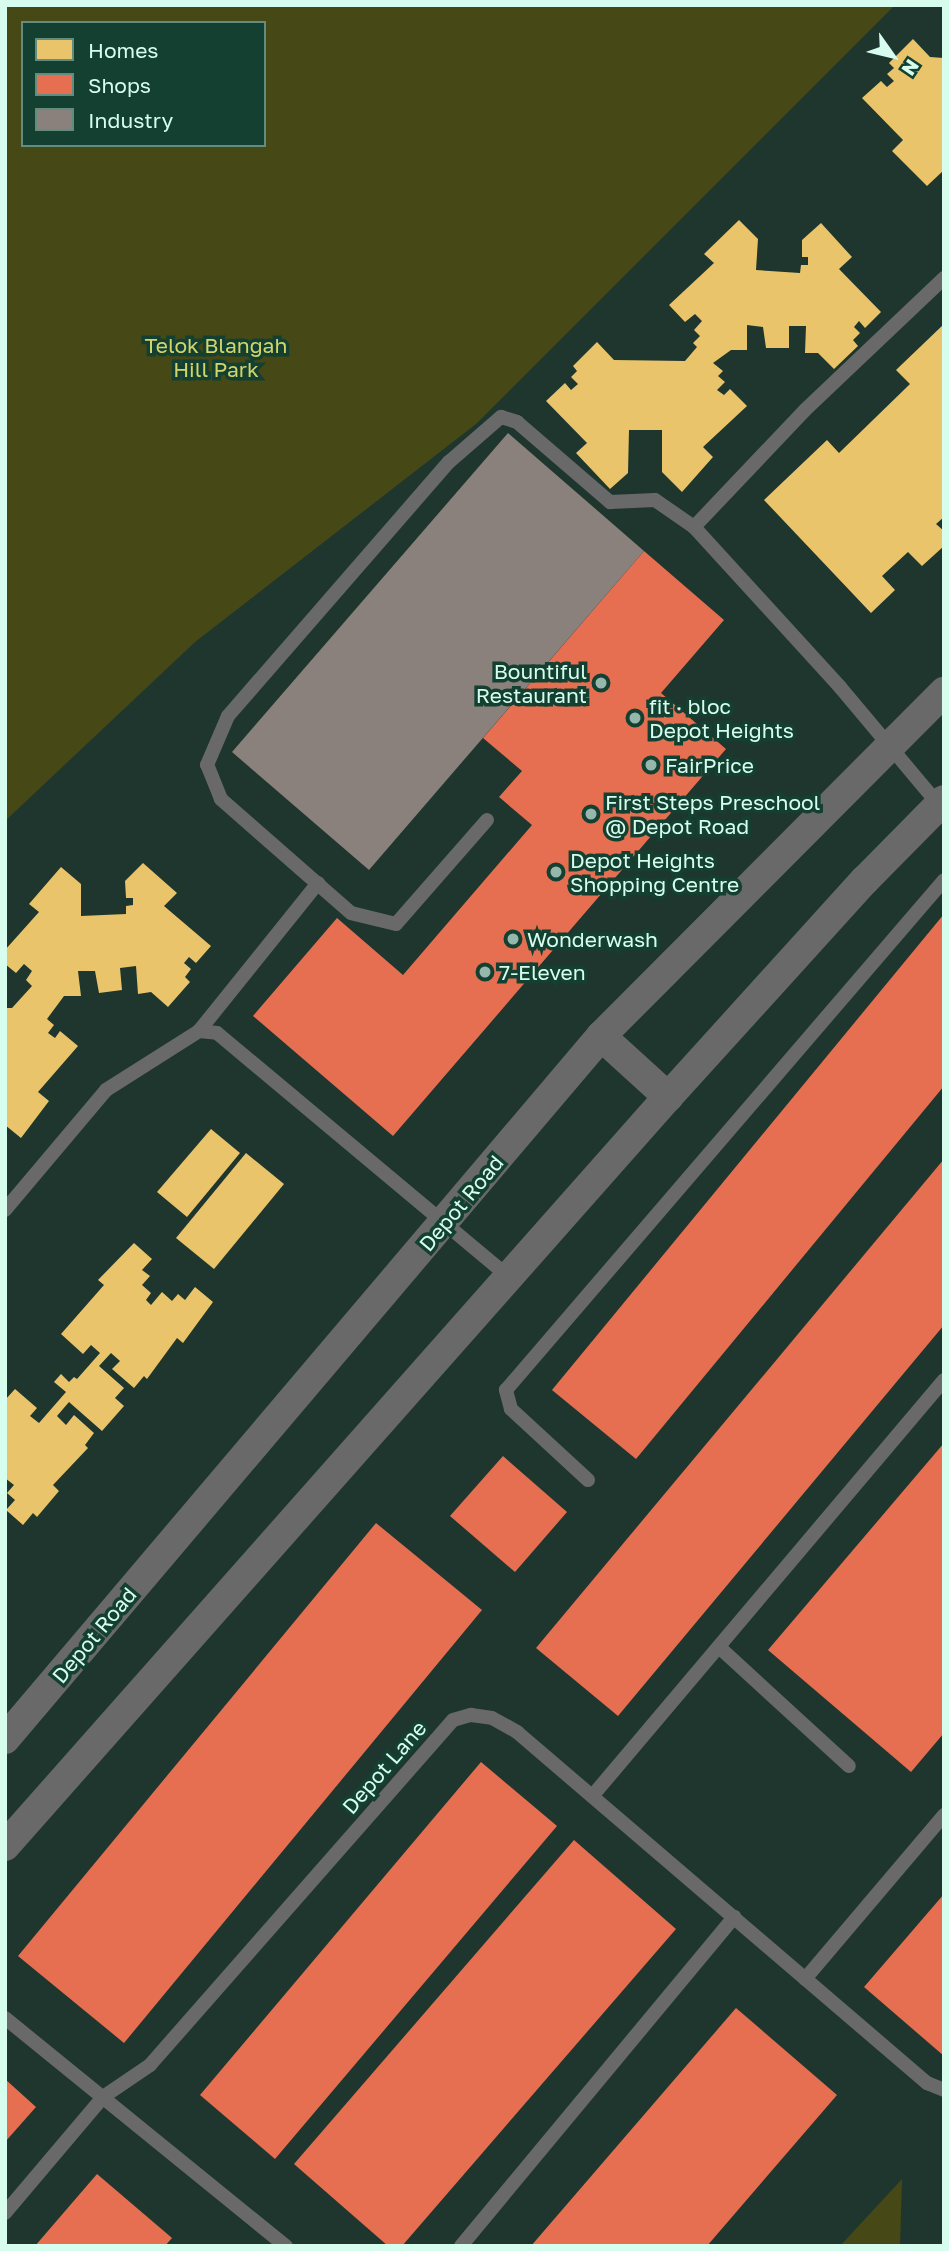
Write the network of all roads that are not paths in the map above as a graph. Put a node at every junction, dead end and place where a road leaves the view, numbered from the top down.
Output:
1 (944, 278) edge
2 (694, 527) junction
3 (944, 692) edge
4 (891, 746) junction
5 (942, 803) edge
6 (487, 820) dead end
7 (944, 880) edge
8 (318, 883) junction
9 (199, 1031) junction
10 (601, 1036) junction
11 (668, 1097) junction
12 (5, 1210) edge
13 (444, 1222) junction
14 (511, 1279) junction
15 (944, 1380) edge
16 (588, 1480) dead end
17 (719, 1647) junction
18 (5, 1739) edge
19 (849, 1766) dead end
20 (594, 1794) junction
21 (944, 1815) edge
22 (5, 1846) edge
23 (734, 1917) junction
24 (805, 1979) junction
25 (5, 2018) edge
26 (944, 2090) edge
27 (103, 2097) junction
28 (5, 2213) edge
29 (286, 2246) edge
30 (461, 2246) edge

1 - 2 lane
2 - 4 lane
2 - 8 lane
3 - 4 street, Depot Road
4 - 5 lane
4 - 10 street, Depot Road
5 - 11 street
6 - 8 lane
7 - 16 lane
8 - 9 lane
9 - 12 lane
9 - 13 lane
10 - 11 street
10 - 13 street, Depot Road
11 - 14 street
13 - 14 lane
13 - 18 street, Depot Road
14 - 22 street
15 - 17 lane
17 - 19 lane
17 - 20 lane
20 - 23 lane, Depot Lane
20 - 27 lane, Depot Lane
21 - 24 lane
23 - 24 lane, Depot Lane
23 - 30 lane
24 - 26 lane, Depot Lane
25 - 27 lane
27 - 28 lane, Depot Lane
27 - 29 lane

